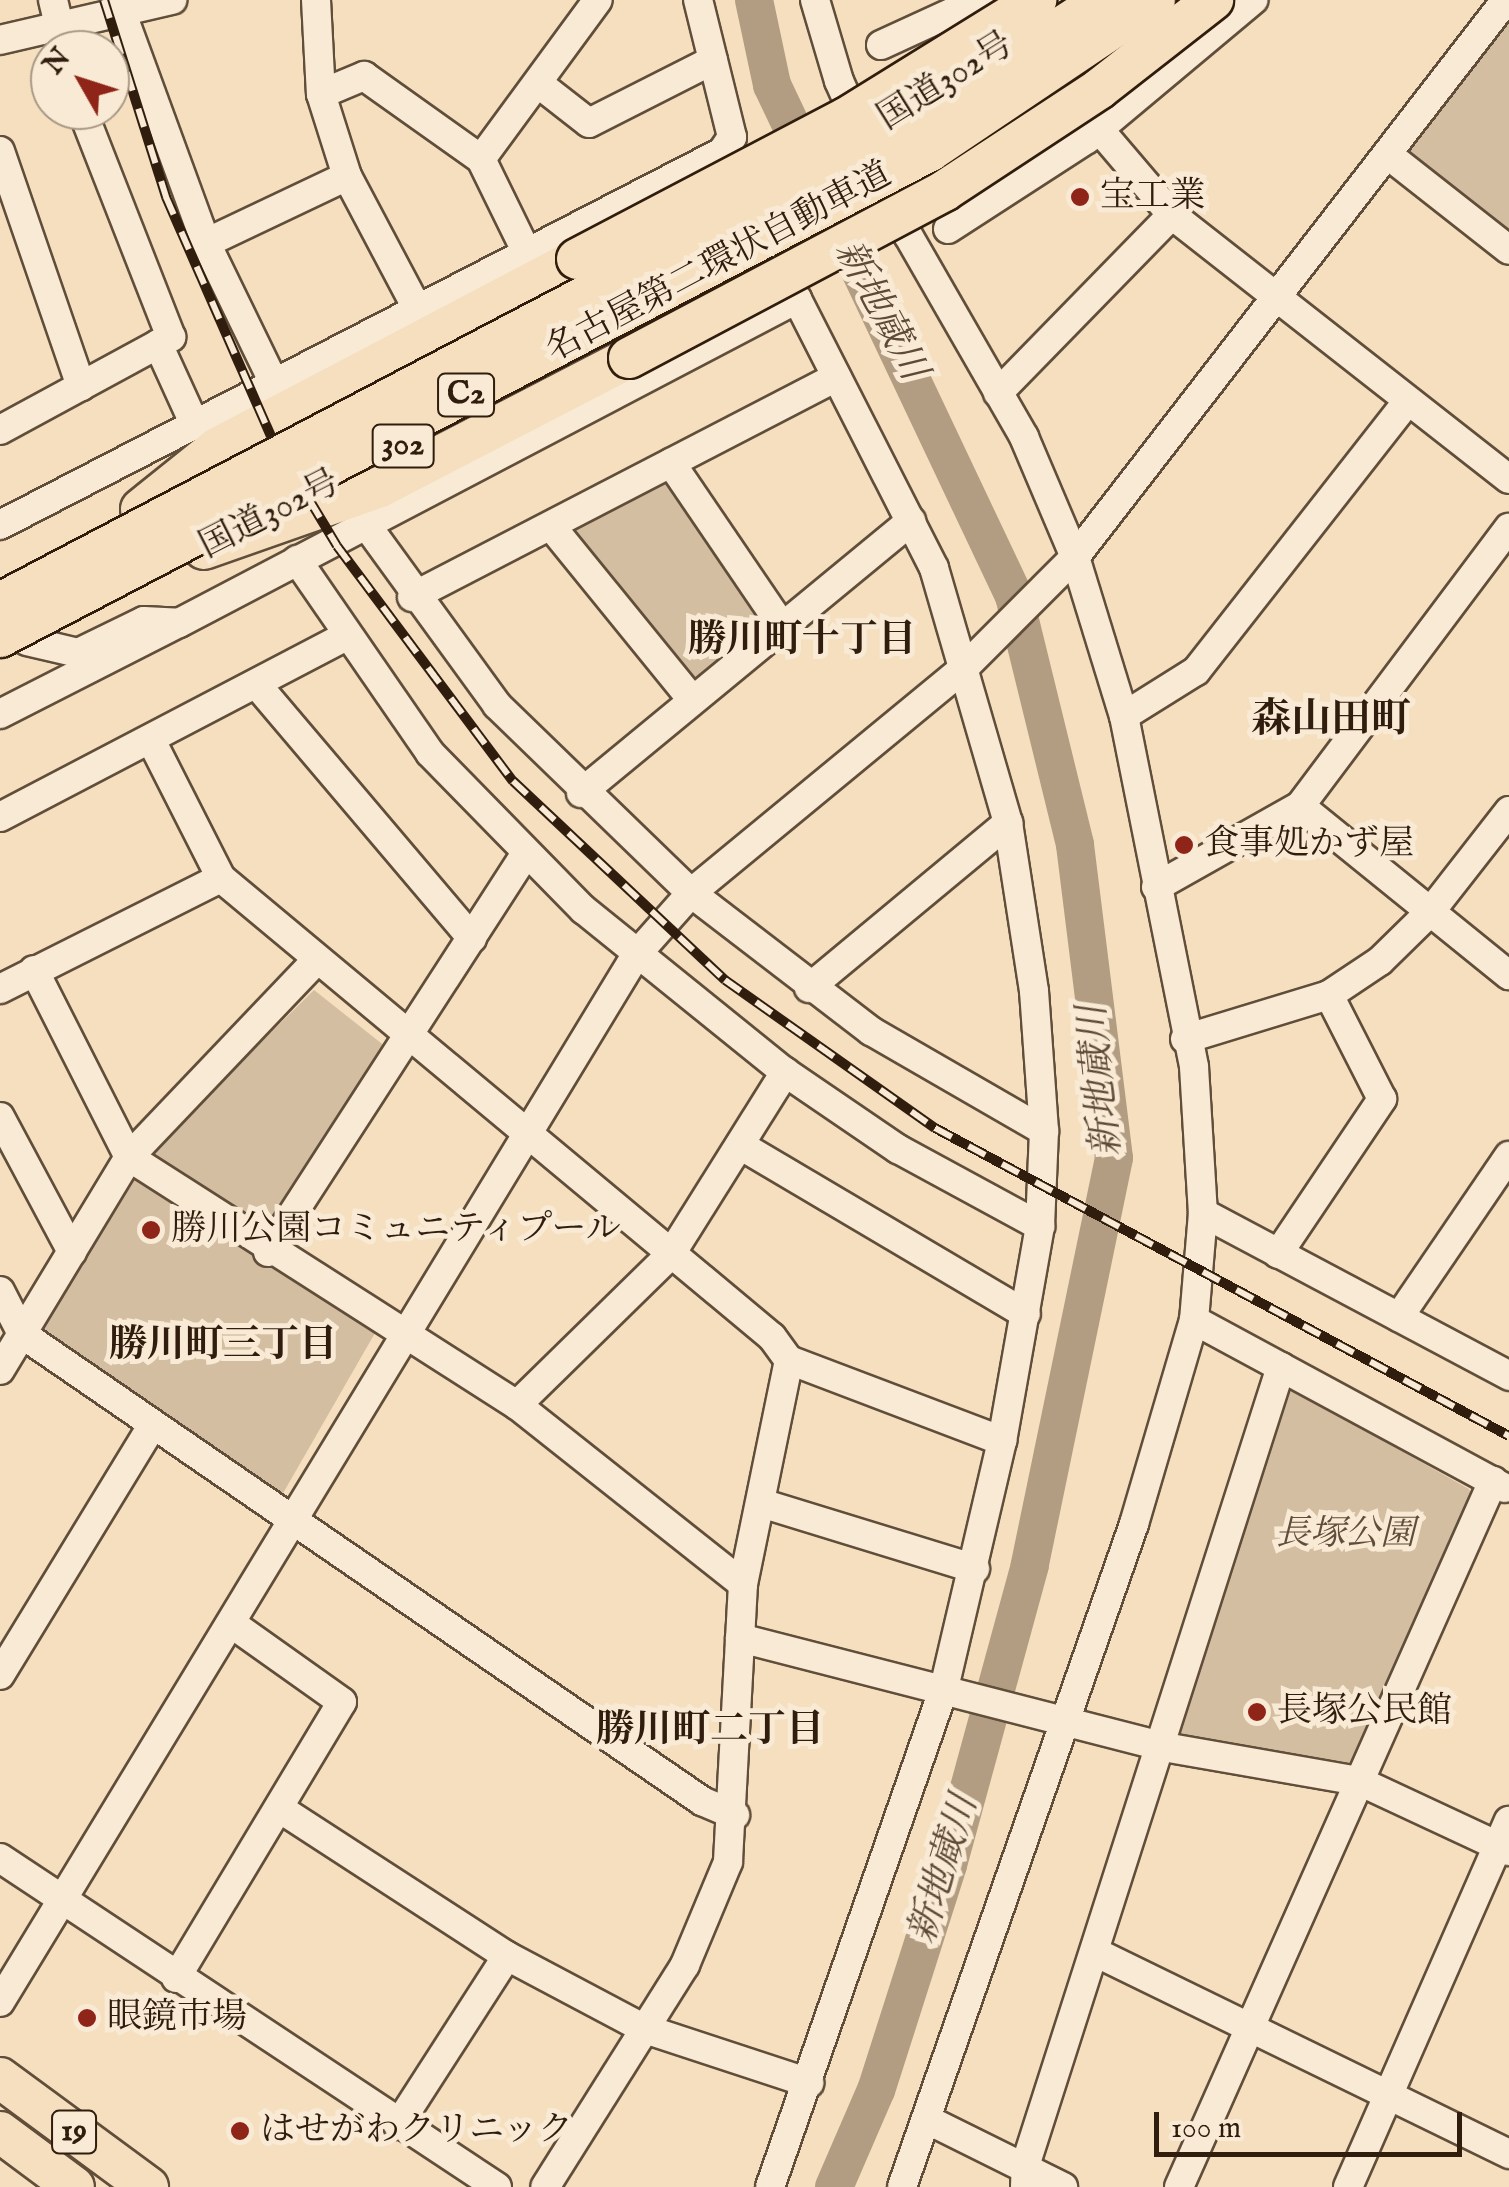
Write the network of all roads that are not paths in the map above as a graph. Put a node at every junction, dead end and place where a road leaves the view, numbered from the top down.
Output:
1 (172, 0) edge
2 (316, 0) edge
3 (598, 0) edge
4 (698, 0) edge
5 (815, 0) edge
6 (978, 0) edge
7 (1103, 0) edge
8 (1155, 0) edge
9 (1252, 0) edge
10 (1506, 0) edge
11 (118, 5) edge
12 (1055, 5) edge
13 (1210, 19) edge
14 (59, 25) edge
15 (0, 40) edge
16 (881, 45) dead end
17 (713, 60) junction
18 (539, 84) junction
19 (321, 94) junction
20 (1098, 128) junction
21 (90, 130) edge
22 (856, 137) junction
23 (0, 151) edge
24 (1387, 154) junction
25 (481, 159) junction
26 (347, 176) junction
27 (762, 186) junction
28 (606, 212) junction
29 (1172, 215) junction
30 (683, 229) junction
31 (948, 229) dead end
32 (206, 244) junction
33 (1509, 250) edge
34 (527, 253) junction
35 (1278, 298) junction
36 (418, 310) junction
37 (158, 344) junction
38 (836, 377) junction
39 (274, 383) junction
40 (81, 386) junction
41 (998, 393) junction
42 (1408, 402) junction
43 (194, 424) junction
44 (0, 430) edge
45 (671, 463) junction
46 (1509, 479) edge
47 (40, 504) junction
48 (141, 509) junction
49 (911, 520) junction
50 (365, 523) junction
51 (0, 525) edge
52 (551, 526) junction
53 (1509, 528) edge
54 (0, 546) edge
55 (204, 549) junction
56 (1075, 557) junction
57 (298, 560) junction
58 (0, 583) edge
59 (412, 596) junction
60 (0, 604) edge
61 (179, 624) junction
62 (781, 626) junction
63 (345, 637) junction
64 (9, 644) edge
65 (973, 659) junction
66 (258, 686) junction
67 (692, 698) junction
68 (0, 714) edge
69 (1124, 716) junction
70 (151, 740) junction
71 (581, 793) junction
72 (1300, 806) junction
73 (1509, 811) edge
74 (0, 817) edge
75 (1008, 823) junction
76 (524, 856) junction
77 (220, 878) junction
78 (1156, 887) junction
79 (692, 893) junction
80 (1431, 911) junction
81 (472, 938) junction
82 (636, 955) junction
83 (315, 962) junction
84 (34, 970) junction
85 (1509, 975) edge
86 (0, 988) edge
87 (809, 988) junction
88 (1329, 995) junction
89 (411, 1040) junction
90 (1185, 1040) junction
91 (785, 1072) junction
92 (0, 1117) edge
93 (1044, 1131) junction
94 (525, 1136) junction
95 (740, 1145) junction
96 (1509, 1156) edge
97 (130, 1157) junction
98 (1203, 1213) junction
99 (1040, 1226) junction
100 (72, 1252) junction
101 (268, 1252) junction
102 (671, 1254) junction
103 (1278, 1254) junction
104 (0, 1291) edge
105 (1026, 1314) junction
106 (1399, 1318) junction
107 (1194, 1320) junction
108 (22, 1334) junction
109 (404, 1340) junction
110 (789, 1360) junction
111 (1281, 1367) junction
112 (0, 1370) edge
113 (1509, 1376) edge
114 (517, 1406) junction
115 (152, 1426) junction
116 (1002, 1441) junction
117 (1501, 1485) edge
118 (760, 1503) junction
119 (294, 1520) junction
120 (975, 1569) junction
121 (743, 1584) junction
122 (232, 1623) junction
123 (740, 1638) junction
124 (0, 1674) edge
125 (952, 1690) junction
126 (1053, 1718) junction
127 (1164, 1747) junction
128 (1359, 1782) junction
129 (280, 1808) junction
130 (735, 1815) junction
131 (1505, 1839) edge
132 (0, 1858) edge
133 (59, 1903) junction
134 (1095, 1952) junction
135 (507, 1956) junction
136 (176, 1978) junction
137 (0, 2002) edge
138 (645, 2029) junction
139 (1251, 2030) junction
140 (0, 2078) edge
141 (809, 2083) junction
142 (1388, 2095) junction
143 (928, 2120) junction
144 (398, 2124) junction
145 (0, 2132) edge
146 (1509, 2154) edge
147 (1026, 2175) edge
148 (74, 2187) edge
149 (148, 2187) edge
150 (497, 2187) edge
151 (546, 2187) edge
152 (770, 2187) edge
153 (902, 2187) edge
154 (1063, 2187) edge
155 (1179, 2187) edge
156 (1348, 2187) edge

1 - 11 street
2 - 19 street
3 - 18 street
4 - 17 street
5 - 22 street
6 - 16 street
7 - 60 highway, 名古屋第二環状自動車道 / C2, bridge
8 - 64 highway, 名古屋第二環状自動車道 / C2, bridge
9 - 13 street
10 - 24 street
11 - 14 street
11 - 32 street
12 - 13 street
12 - 22 highway, 国道302号 / 302
12 - 48 highway, bridge
13 - 20 street
13 - 55 highway, bridge
14 - 15 street
17 - 18 street
17 - 28 street
18 - 25 street
19 - 25 street
19 - 26 street
20 - 29 street
20 - 31 street
21 - 37 street
22 - 27 highway, 国道302号 / 302
22 - 41 street
23 - 40 street
24 - 33 street
24 - 35 street
25 - 34 street
26 - 32 street
26 - 36 street
27 - 30 highway, 国道302号 / 302
27 - 55 highway, 国道302号 / 302
28 - 30 street
28 - 34 street
29 - 35 street
29 - 41 street
30 - 48 highway, 国道302号 / 302
32 - 39 street
34 - 36 street
35 - 42 street
35 - 56 street
36 - 39 street
37 - 40 street
37 - 43 street
38 - 45 street
38 - 49 street
38 - 50 street
39 - 43 street
40 - 44 street
41 - 56 street
42 - 46 street
42 - 69 street
43 - 47 street
45 - 52 street
45 - 62 street
47 - 51 street
47 - 54 street
48 - 58 highway, 国道302号 / 302
49 - 62 street
49 - 65 street
50 - 57 street
50 - 59 street
52 - 59 street
52 - 67 street
53 - 72 street
55 - 64 highway, 国道302号 / 302
56 - 65 street
56 - 69 street
57 - 61 street
57 - 63 street
59 - 71 street
61 - 64 street
61 - 68 street
62 - 67 street
63 - 66 street
63 - 76 street
65 - 75 street
65 - 79 street
66 - 70 street
66 - 81 street
67 - 71 street
69 - 78 street
70 - 74 street
70 - 77 street
71 - 79 street
72 - 78 street
72 - 80 street
73 - 80 street
75 - 87 street
75 - 93 street
76 - 81 street
76 - 82 street
77 - 83 street
77 - 84 street
78 - 90 street
79 - 82 street
79 - 87 street
80 - 85 street
80 - 88 street
81 - 89 street
82 - 91 street
82 - 94 street
83 - 89 street
83 - 97 street
84 - 86 street
84 - 97 street
87 - 93 street
88 - 90 street
88 - 103 street
89 - 94 street
89 - 101 street
90 - 98 street
91 - 95 street
91 - 99 street
92 - 100 street
93 - 99 street
94 - 102 street
94 - 109 street
95 - 102 street
95 - 105 street
96 - 106 street
97 - 100 street
97 - 101 street
98 - 103 street
98 - 107 street
99 - 105 street
100 - 108 street
101 - 109 street
102 - 110 street
102 - 114 street
103 - 106 street
104 - 108 street
105 - 116 street
106 - 113 street
107 - 111 street
107 - 126 street
108 - 112 street
108 - 115 street
109 - 114 street
109 - 119 street
110 - 116 street
110 - 118 street
111 - 117 street
111 - 127 street
114 - 121 street
115 - 119 street
115 - 124 street
116 - 120 street
117 - 128 street
118 - 120 street
118 - 121 street
119 - 122 street
119 - 130 street
120 - 125 street
121 - 123 street
122 - 129 street
122 - 133 street
123 - 125 street
123 - 130 street
125 - 126 street
125 - 141 street
126 - 127 street
126 - 143 street
127 - 128 street
127 - 134 street
128 - 131 street
128 - 139 street
129 - 135 street
129 - 136 street
130 - 138 street
131 - 142 street
132 - 133 street
133 - 136 street
133 - 137 street
134 - 139 street
134 - 147 street
135 - 138 street
135 - 144 street
136 - 144 street
138 - 141 street
138 - 151 street
139 - 142 street
139 - 155 street
140 - 149 highway, 19
141 - 152 street
142 - 146 street
142 - 156 street
143 - 147 street
143 - 153 street
144 - 150 street
145 - 148 highway, 19
147 - 154 street

